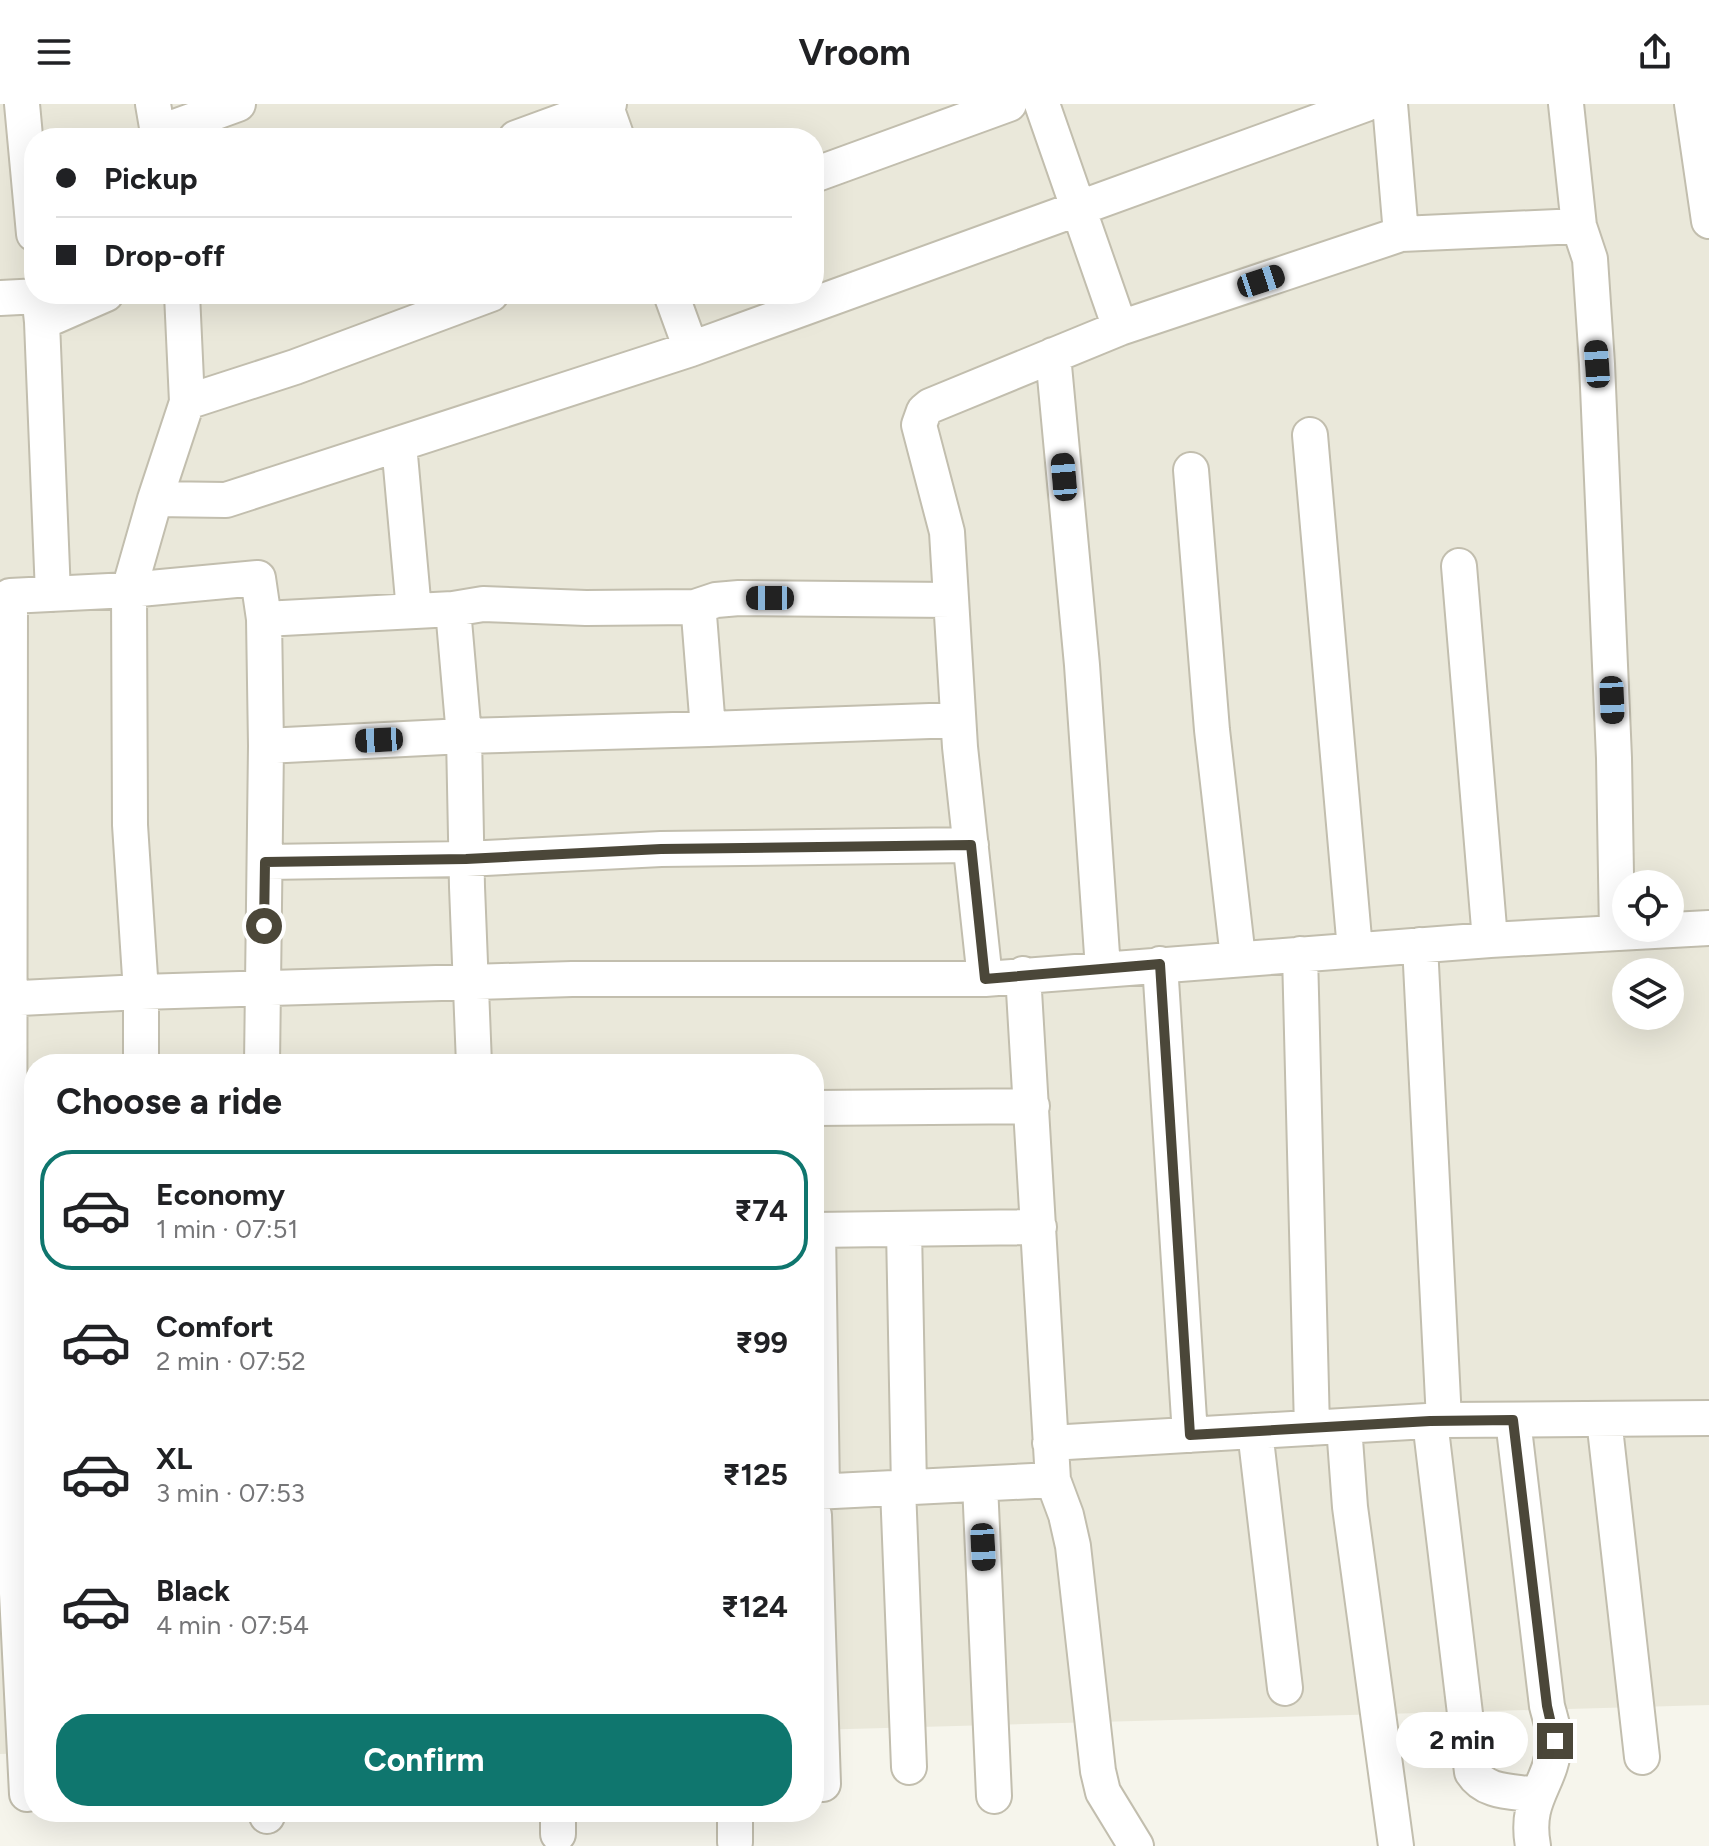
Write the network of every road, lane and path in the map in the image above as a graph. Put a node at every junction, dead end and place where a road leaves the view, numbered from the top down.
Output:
1 (22, 104) edge
2 (238, 104) edge
3 (606, 104) edge
4 (1009, 104) edge
5 (1042, 104) edge
6 (1366, 104) edge
7 (1390, 104) edge
8 (1566, 104) edge
9 (1692, 104) edge
10 (157, 125) edge
11 (24, 128) edge
12 (542, 128) edge
13 (614, 128) edge
14 (824, 171) edge
15 (1078, 209) junction
16 (1709, 221) edge
17 (1579, 226) junction
18 (1401, 234) junction
19 (0, 298) edge
20 (824, 301) edge
21 (24, 302) edge
22 (40, 304) edge
23 (182, 304) edge
24 (464, 304) edge
25 (675, 304) edge
26 (815, 304) edge
27 (1120, 328) junction
28 (691, 349) junction
29 (1053, 355) junction
30 (187, 402) junction
31 (1310, 435) dead end
32 (399, 444) junction
33 (1191, 470) dead end
34 (155, 499) junction
35 (1459, 566) dead end
36 (129, 590) junction
37 (53, 594) junction
38 (5, 598) edge
39 (951, 600) junction
40 (695, 607) junction
41 (453, 609) junction
42 (414, 611) junction
43 (264, 619) junction
44 (958, 720) junction
45 (708, 729) junction
46 (464, 736) junction
47 (266, 746) junction
48 (971, 845) junction
49 (466, 859) junction
50 (265, 862) junction
51 (1616, 870) edge
52 (1709, 928) edge
53 (1684, 929) edge
54 (1612, 933) edge
55 (1490, 940) junction
56 (1420, 945) junction
57 (1355, 950) junction
58 (1300, 954) junction
59 (1238, 958) junction
60 (1160, 964) junction
61 (1103, 969) junction
62 (1023, 974) junction
63 (985, 979) junction
64 (472, 983) junction
65 (263, 989) junction
66 (141, 992) junction
67 (4, 999) edge
68 (141, 1054) edge
69 (262, 1054) edge
70 (474, 1054) edge
71 (1032, 1106) junction
72 (824, 1108) edge
73 (1039, 1227) junction
74 (904, 1229) junction
75 (824, 1230) edge
76 (22, 1405) edge
77 (1709, 1418) edge
78 (1604, 1419) junction
79 (1513, 1420) junction
80 (1437, 1421) junction
81 (1328, 1427) junction
82 (1255, 1431) junction
83 (1190, 1435) junction
84 (1050, 1443) junction
85 (1053, 1480) junction
86 (980, 1484) junction
87 (903, 1488) junction
88 (824, 1498) edge
89 (24, 1561) edge
90 (1285, 1688) dead end
91 (1642, 1757) dead end
92 (909, 1767) dead end
93 (1537, 1795) junction
94 (994, 1796) dead end
95 (1136, 1846) edge
96 (1396, 1846) edge
97 (1533, 1846) edge

1 - 11 street
2 - 10 street
3 - 12 street
3 - 13 street
4 - 14 street
5 - 15 street
6 - 15 street
7 - 18 street
8 - 17 street
9 - 16 street
15 - 20 street
15 - 27 street
17 - 18 street
17 - 51 street
18 - 27 street
19 - 21 street
22 - 37 street
23 - 30 street
24 - 30 street
25 - 28 street
26 - 28 street
27 - 29 street
28 - 32 street
29 - 39 street
29 - 61 street
30 - 34 street
31 - 57 street
32 - 34 street
32 - 42 street
33 - 59 street
34 - 36 street
35 - 55 street
36 - 37 street
36 - 43 street
36 - 66 street
37 - 38 street
38 - 67 street
39 - 40 street
39 - 44 street
40 - 41 street
40 - 45 street
41 - 42 street
41 - 46 street
42 - 43 street
43 - 47 street
44 - 45 street
44 - 48 street
45 - 46 street
46 - 47 street
46 - 49 street
47 - 50 street
48 - 49 street
48 - 63 street
49 - 50 street
49 - 64 street
50 - 65 street
52 - 53 street
54 - 55 street
55 - 56 street
56 - 57 street
56 - 80 street
57 - 58 street
58 - 59 street
58 - 81 street
59 - 60 street
60 - 61 street
60 - 83 street
61 - 62 street
62 - 63 street
62 - 71 street
63 - 64 street
64 - 65 street
64 - 70 street
65 - 66 street
65 - 69 street
66 - 67 street
66 - 68 street
67 - 76 street
71 - 72 street
71 - 73 street
73 - 74 street
73 - 84 street
74 - 75 street
74 - 87 street
76 - 89 street
77 - 78 street
78 - 79 street
78 - 91 street
79 - 80 street
79 - 93 street
80 - 81 street
80 - 93 street
81 - 82 street
81 - 96 street
82 - 83 street
82 - 90 street
83 - 84 street
84 - 85 street
85 - 86 street
85 - 95 street
86 - 87 street
86 - 94 street
87 - 88 street
87 - 92 street
93 - 97 street

